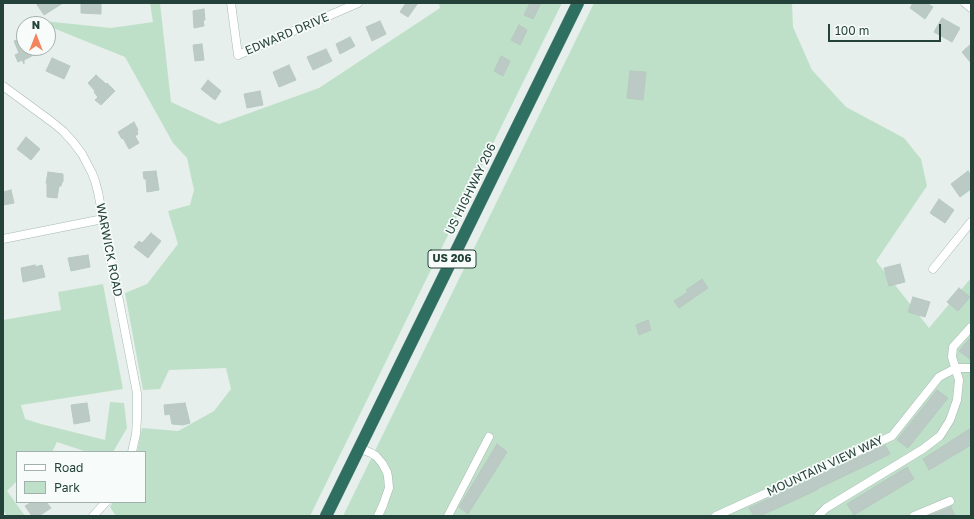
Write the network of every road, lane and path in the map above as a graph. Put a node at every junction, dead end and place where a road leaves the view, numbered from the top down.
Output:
1 (230, 3) edge
2 (358, 3) edge
3 (578, 3) edge
4 (965, 3) edge
5 (971, 8) edge
6 (3, 86) edge
7 (103, 220) junction
8 (971, 222) edge
9 (3, 239) edge
10 (933, 269) dead end
11 (971, 327) edge
12 (956, 368) junction
13 (971, 368) edge
14 (489, 437) dead end
15 (359, 448) junction
16 (132, 451) edge
17 (950, 501) dead end
18 (105, 503) edge
19 (93, 516) edge
20 (326, 516) edge
21 (378, 516) edge
22 (448, 516) edge
23 (716, 516) edge
24 (818, 516) edge
25 (914, 516) edge

1 - 2 street, EDWARD DRIVE
3 - 15 highway, US HIGHWAY 206 / US 206
4 - 5 street
6 - 7 street, WARWICK ROAD
7 - 9 street
7 - 16 street, WARWICK ROAD
8 - 10 street
11 - 12 street
12 - 13 street
12 - 23 street, MOUNTAIN VIEW WAY
12 - 24 street
14 - 22 street
15 - 20 highway, US HIGHWAY 206 / US 206
15 - 21 street
17 - 25 street
18 - 19 street

